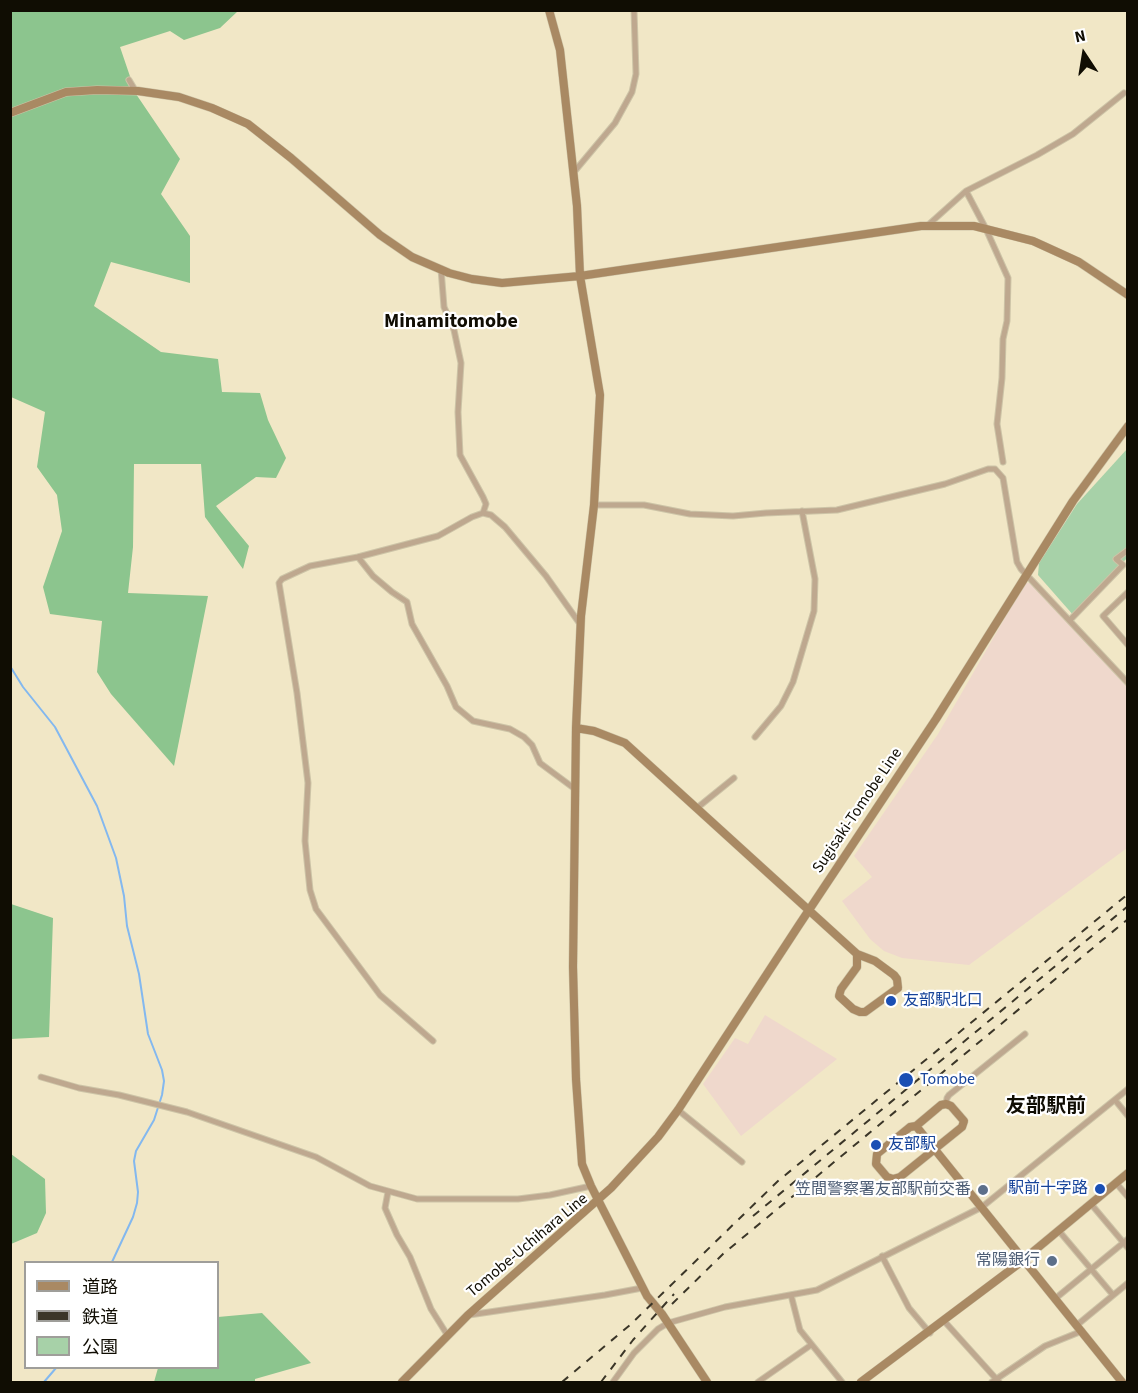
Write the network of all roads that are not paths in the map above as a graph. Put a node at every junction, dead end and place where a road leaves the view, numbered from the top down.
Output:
1 (549, 10) edge
2 (634, 10) edge
3 (129, 80) dead end
4 (135, 90) junction
5 (1124, 93) dead end
6 (10, 113) edge
7 (573, 173) junction
8 (966, 191) junction
9 (927, 226) junction
10 (987, 229) junction
11 (441, 269) junction
12 (580, 276) junction
13 (1128, 295) edge
14 (1128, 426) edge
15 (1003, 462) dead end
16 (594, 505) junction
17 (802, 511) junction
18 (483, 513) junction
19 (1128, 550) edge
20 (358, 558) junction
21 (1027, 574) junction
22 (1128, 592) edge
23 (1070, 620) junction
24 (580, 625) junction
25 (1128, 645) edge
26 (1128, 683) edge
27 (576, 728) junction
28 (755, 737) dead end
29 (734, 778) dead end
30 (576, 791) junction
31 (697, 808) junction
32 (809, 910) junction
33 (857, 954) junction
34 (871, 960) junction
35 (857, 967) junction
36 (1024, 1034) dead end
37 (434, 1041) dead end
38 (41, 1077) dead end
39 (1128, 1089) edge
40 (1114, 1100) junction
41 (946, 1104) junction
42 (678, 1110) junction
43 (1128, 1116) edge
44 (916, 1126) junction
45 (935, 1149) junction
46 (742, 1162) dead end
47 (1128, 1173) edge
48 (1116, 1183) junction
49 (591, 1186) junction
50 (388, 1191) junction
51 (1128, 1197) edge
52 (598, 1201) junction
53 (1091, 1204) junction
54 (982, 1207) junction
55 (1059, 1231) junction
56 (1126, 1243) edge
57 (882, 1256) junction
58 (1024, 1259) junction
59 (1092, 1268) junction
60 (1128, 1283) edge
61 (642, 1288) junction
62 (791, 1294) junction
63 (1113, 1294) junction
64 (1056, 1298) junction
65 (468, 1315) junction
66 (945, 1322) junction
67 (668, 1323) junction
68 (1079, 1328) junction
69 (930, 1333) junction
70 (448, 1336) junction
71 (811, 1346) junction
72 (614, 1382) edge
73 (996, 1382) edge
74 (402, 1383) edge
75 (707, 1383) edge
76 (758, 1383) edge
77 (842, 1383) edge
78 (861, 1383) edge
79 (1122, 1383) edge

1 - 7 street
2 - 7 street
3 - 4 street
4 - 6 street
4 - 11 street
5 - 8 street
7 - 12 street
8 - 9 street
8 - 10 street
9 - 10 street
9 - 12 street
10 - 13 street
10 - 15 street
11 - 12 street
11 - 18 street
12 - 16 street
14 - 21 street, Sugisaki-Tomobe Line
16 - 17 street
16 - 24 street
17 - 21 street
17 - 28 street
18 - 20 street
18 - 24 street
19 - 23 street
20 - 30 street
20 - 37 street
21 - 23 street
21 - 32 street, Sugisaki-Tomobe Line
22 - 25 street
23 - 26 street
24 - 27 street
27 - 30 street
27 - 31 street
29 - 31 street
30 - 49 street
31 - 32 street
32 - 33 street
32 - 42 street, Sugisaki-Tomobe Line
33 - 34 street
33 - 35 street
34 - 35 street
34 - 35 street
36 - 41 street
38 - 50 street
39 - 40 street
40 - 43 street
40 - 54 street
41 - 44 street
41 - 45 street
42 - 46 street
42 - 52 street, Sugisaki-Tomobe Line
44 - 45 street
44 - 45 street
45 - 54 street
47 - 48 street
48 - 51 street
48 - 53 street
49 - 50 street
49 - 52 street
50 - 70 street
52 - 61 street, Tomobe-Uchihara Line
52 - 65 street, Tomobe-Uchihara Line
53 - 55 street
53 - 56 street
54 - 57 street
54 - 58 street
55 - 58 street
55 - 59 street
56 - 59 street
57 - 62 street
57 - 69 street
58 - 64 street
58 - 66 street
59 - 63 street
59 - 64 street
60 - 63 street
61 - 65 street
61 - 67 street, Tomobe-Uchihara Line
62 - 67 street
62 - 71 street
63 - 68 street
64 - 68 street
65 - 70 street, Tomobe-Uchihara Line
66 - 69 street
66 - 73 street
67 - 72 street
67 - 75 street, Tomobe-Uchihara Line
68 - 73 street
68 - 79 street
69 - 78 street
70 - 74 street, Tomobe-Uchihara Line
71 - 76 street
71 - 77 street

